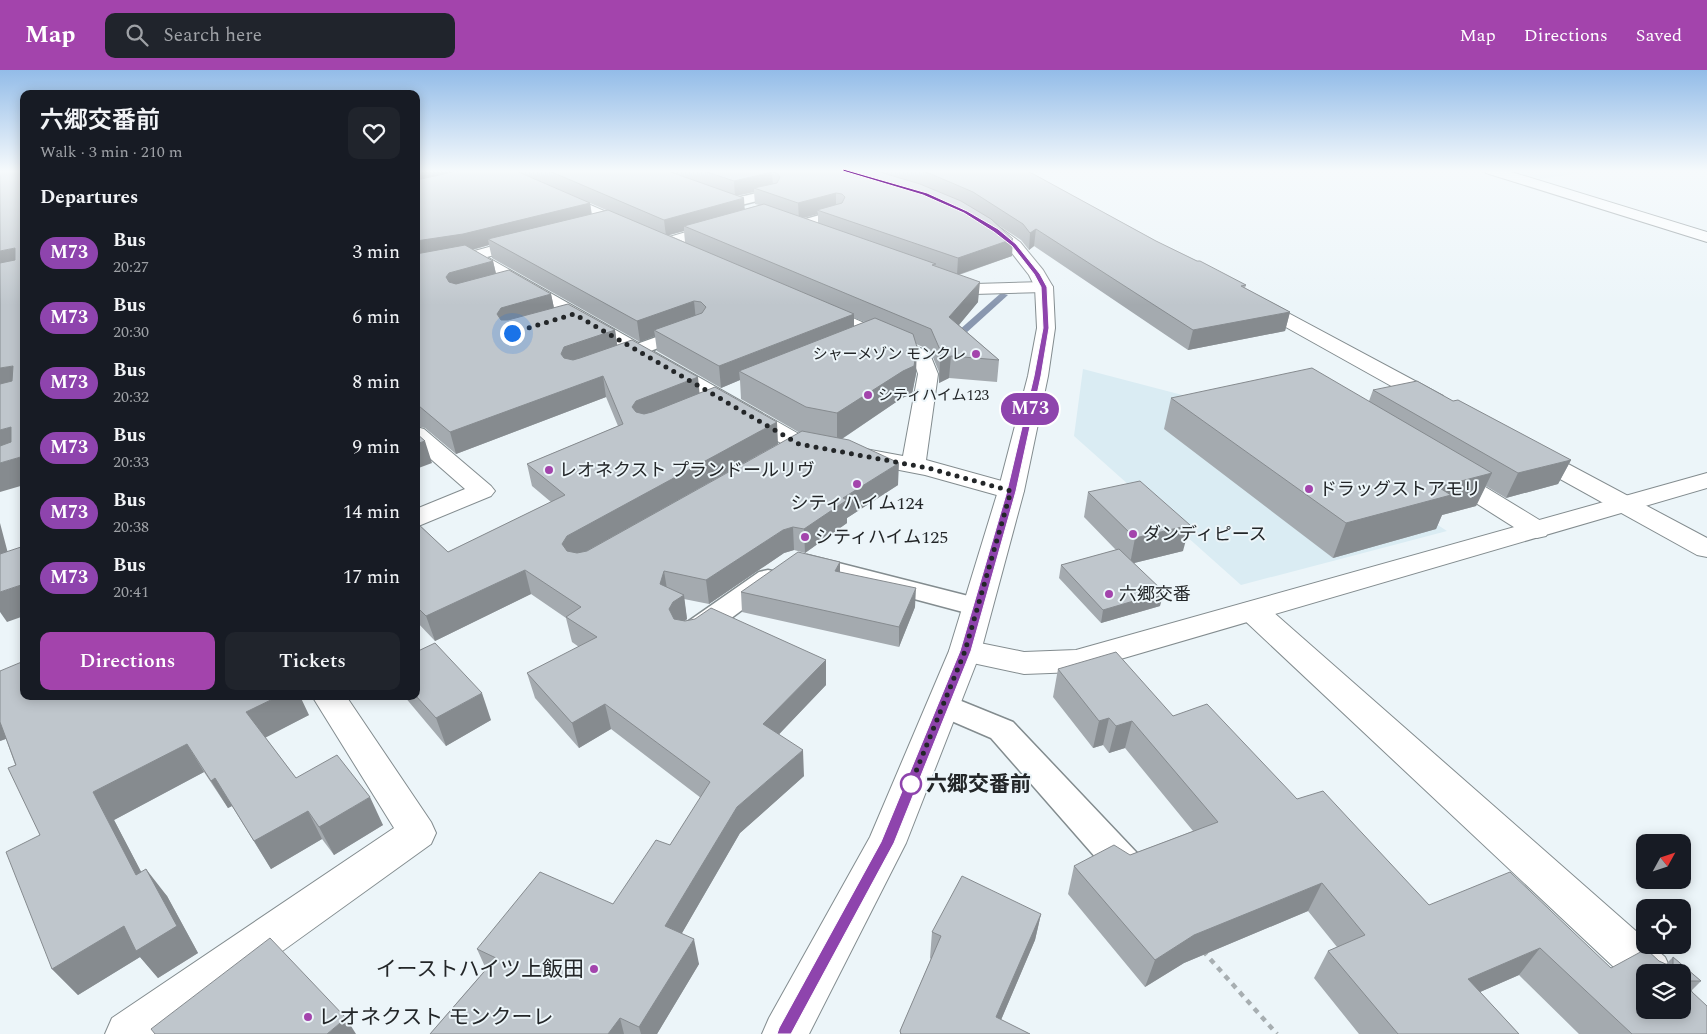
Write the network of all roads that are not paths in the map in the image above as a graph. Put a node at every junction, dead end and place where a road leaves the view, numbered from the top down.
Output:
1 (601, 215) edge
2 (834, 215) edge
3 (970, 215) edge
4 (1636, 215) edge
5 (612, 220) junction
6 (781, 220) edge
7 (738, 222) edge
8 (797, 226) junction
9 (585, 227) edge
10 (548, 236) edge
11 (825, 236) edge
12 (1707, 237) edge
13 (665, 243) junction
14 (691, 255) edge
15 (474, 256) junction
16 (454, 259) edge
17 (928, 273) edge
18 (517, 280) junction
19 (498, 286) edge
20 (1044, 287) junction
21 (1240, 294) edge
22 (806, 304) edge
23 (697, 328) edge
24 (876, 335) junction
25 (849, 346) edge
26 (637, 350) junction
27 (602, 363) edge
28 (1415, 390) junction
29 (1380, 397) edge
30 (1449, 409) edge
31 (420, 437) edge
32 (1518, 446) edge
33 (913, 465) junction
34 (1435, 467) edge
35 (1707, 480) edge
36 (1011, 491) junction
37 (1625, 505) junction
38 (420, 516) edge
39 (1537, 530) junction
40 (1707, 550) edge
41 (978, 607) junction
42 (1253, 611) junction
43 (688, 635) edge
44 (965, 651) junction
45 (331, 700) edge
46 (944, 704) junction
47 (1124, 864) edge
48 (1641, 964) edge
49 (128, 1034) edge
50 (785, 1034) edge

1 - 5 street
2 - 8 lane
3 - 20 street
4 - 12 street
5 - 9 street
5 - 13 street
6 - 8 street
7 - 13 street
8 - 11 street
10 - 15 street
13 - 14 street
15 - 16 lane
15 - 18 street
17 - 20 street
18 - 19 lane
18 - 26 street
20 - 36 street
21 - 28 street
22 - 24 street
23 - 26 lane
24 - 25 street
24 - 33 street
26 - 27 lane
26 - 33 street
28 - 29 street
28 - 30 street
31 - 38 street
32 - 37 street
33 - 36 street
34 - 39 street
35 - 37 street
36 - 41 street
37 - 39 street
37 - 40 street
39 - 42 street
41 - 43 lane
41 - 44 street
42 - 44 street
42 - 48 street
44 - 46 street
45 - 49 street
46 - 47 lane
46 - 50 street

